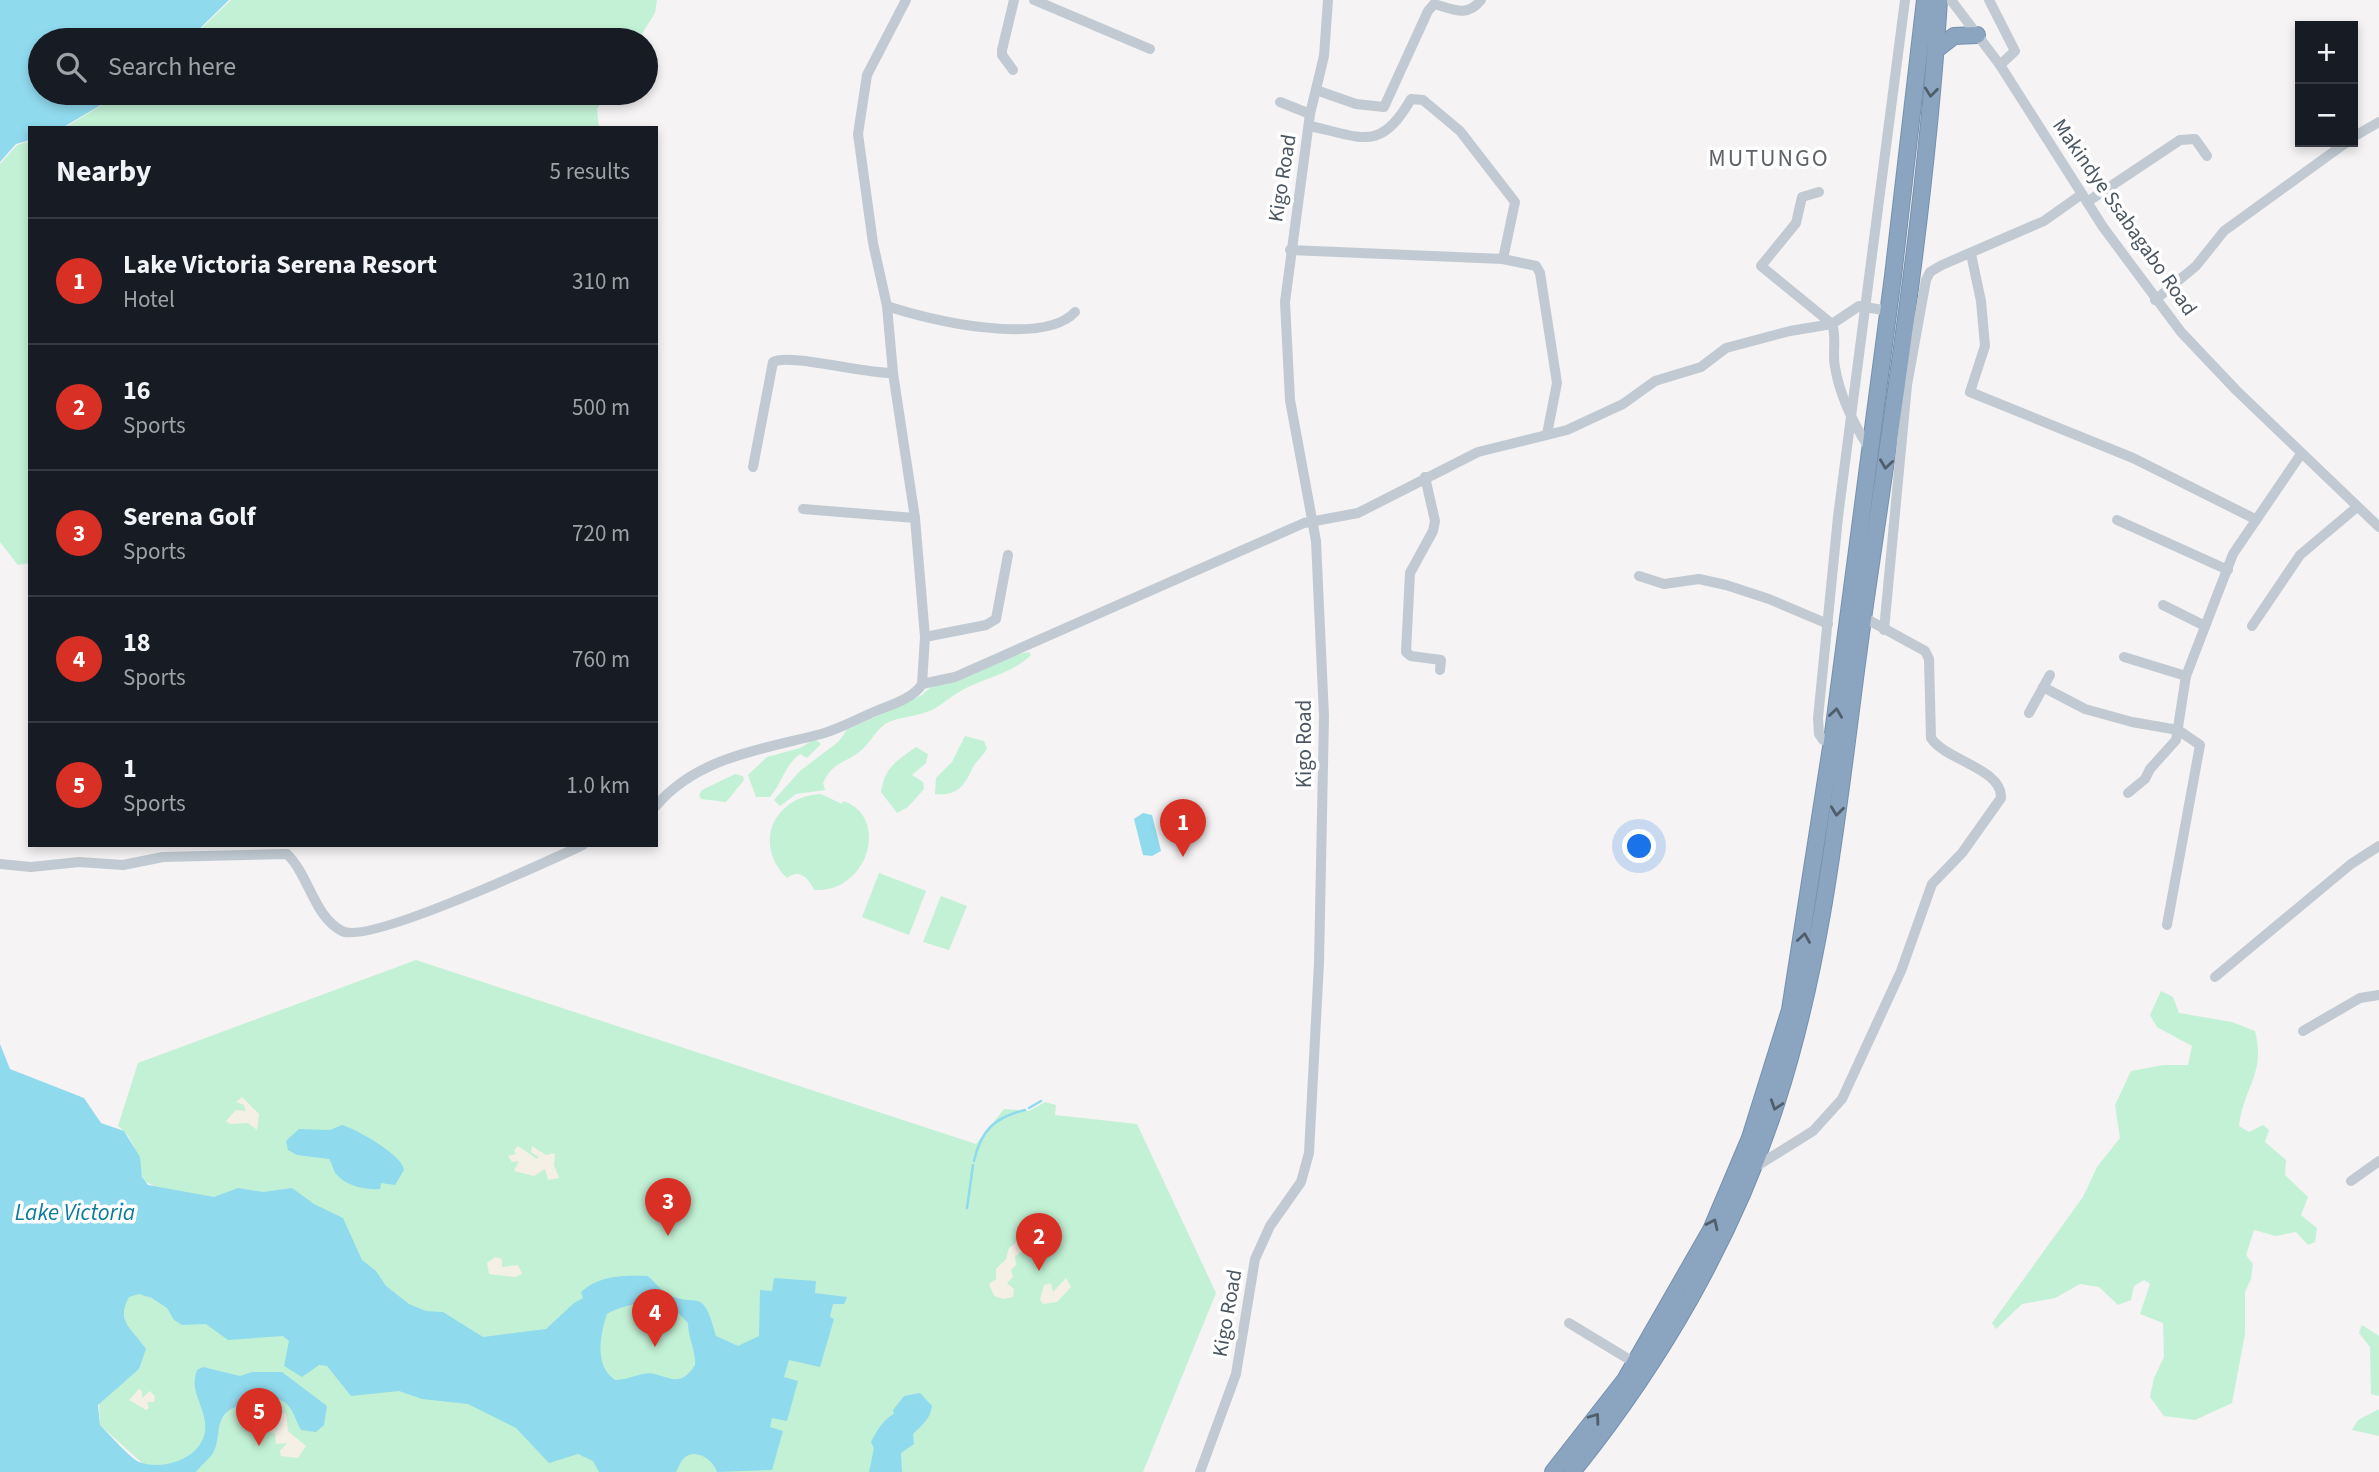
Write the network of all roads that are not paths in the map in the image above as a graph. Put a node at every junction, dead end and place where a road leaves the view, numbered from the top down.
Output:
1 (906, 0) edge
2 (1014, 0) edge
3 (1034, 0) edge
4 (1328, 0) edge
5 (1481, 0) edge
6 (1905, 0) edge
7 (1925, 0) edge
8 (1939, 0) edge
9 (1951, 0) edge
10 (1989, 0) edge
11 (1977, 35) junction
12 (1150, 49) dead end
13 (1936, 50) junction
14 (2000, 65) junction
15 (1013, 70) dead end
16 (1316, 90) junction
17 (1280, 102) dead end
18 (1310, 120) junction
19 (2379, 122) edge
20 (2358, 134) edge
21 (2340, 147) edge
22 (2207, 156) dead end
23 (1819, 192) dead end
24 (2084, 198) junction
25 (1290, 250) junction
26 (1971, 254) junction
27 (1503, 259) junction
28 (2155, 300) junction
29 (887, 306) junction
30 (1866, 306) junction
31 (1889, 311) junction
32 (1075, 312) dead end
33 (1832, 324) junction
34 (893, 373) junction
35 (1851, 420) junction
36 (1547, 434) junction
37 (1868, 448) junction
38 (2301, 454) junction
39 (753, 467) dead end
40 (1425, 477) junction
41 (2357, 507) junction
42 (803, 509) dead end
43 (915, 518) junction
44 (2255, 519) junction
45 (2118, 520) dead end
46 (1314, 522) junction
47 (2379, 527) edge
48 (1008, 555) dead end
49 (2228, 570) junction
50 (1639, 576) dead end
51 (2163, 604) dead end
52 (1863, 617) junction
53 (1828, 624) junction
54 (2205, 626) junction
55 (2252, 626) dead end
56 (1884, 630) junction
57 (925, 636) junction
58 (2124, 657) dead end
59 (1440, 670) dead end
60 (2050, 675) dead end
61 (2186, 676) junction
62 (922, 684) junction
63 (2043, 687) junction
64 (2029, 713) dead end
65 (2178, 730) junction
66 (1832, 741) junction
67 (2127, 793) dead end
68 (658, 801) edge
69 (2379, 846) edge
70 (578, 847) edge
71 (0, 864) edge
72 (2167, 925) dead end
73 (2216, 977) dead end
74 (2379, 995) edge
75 (2303, 1031) dead end
76 (2379, 1161) edge
77 (1752, 1170) junction
78 (2351, 1181) dead end
79 (1569, 1323) dead end
80 (1635, 1363) junction
81 (1200, 1472) edge
82 (1553, 1472) edge
83 (1572, 1472) edge

1 - 29 street
2 - 15 street
3 - 12 street
4 - 16 street, Kigo Road
5 - 16 street
6 - 30 street
7 - 31 highway
8 - 13 highway
9 - 11 street, Makindye Ssabagabo Road
10 - 14 street
11 - 13 highway
11 - 14 street, Makindye Ssabagabo Road
13 -> 52 highway
14 - 24 street, Makindye Ssabagabo Road
16 - 18 street, Kigo Road
17 - 18 street
18 - 25 street, Kigo Road
18 - 27 street
19 - 20 street
21 - 28 street
22 - 24 street
23 - 33 street
24 - 26 street
24 - 28 street, Makindye Ssabagabo Road
25 - 27 street
25 - 46 street, Kigo Road
26 - 44 street
26 - 56 street
27 - 36 street
28 - 38 street, Makindye Ssabagabo Road
29 - 32 street
29 - 34 street
30 - 31 street
30 - 33 street
30 - 35 street
31 - 37 highway
33 - 35 street
33 - 36 street
34 - 39 street
34 - 43 street
35 - 37 street
35 - 53 street
36 - 40 street
66 -> 37 highway
38 - 41 street, Makindye Ssabagabo Road
38 - 44 street
40 - 46 street
40 - 59 street
41 - 47 street, Makindye Ssabagabo Road
41 - 55 street
42 - 43 street
43 - 57 street
44 - 49 street
45 - 49 street
46 - 62 street
46 - 81 street, Kigo Road
48 - 57 street
49 - 54 street
50 - 53 street
51 - 54 street
52 - 56 street
52 -> 77 highway
53 - 66 street
54 - 61 street
56 - 77 street
57 - 62 street
58 - 61 street
60 - 63 street
61 - 65 street
62 - 68 street
63 - 64 street
63 - 65 street
65 - 67 street
65 - 72 street
80 -> 66 highway
69 - 73 street
70 - 71 street
74 - 75 street
76 - 78 street
77 - 83 highway
79 - 80 street
82 -> 80 highway

